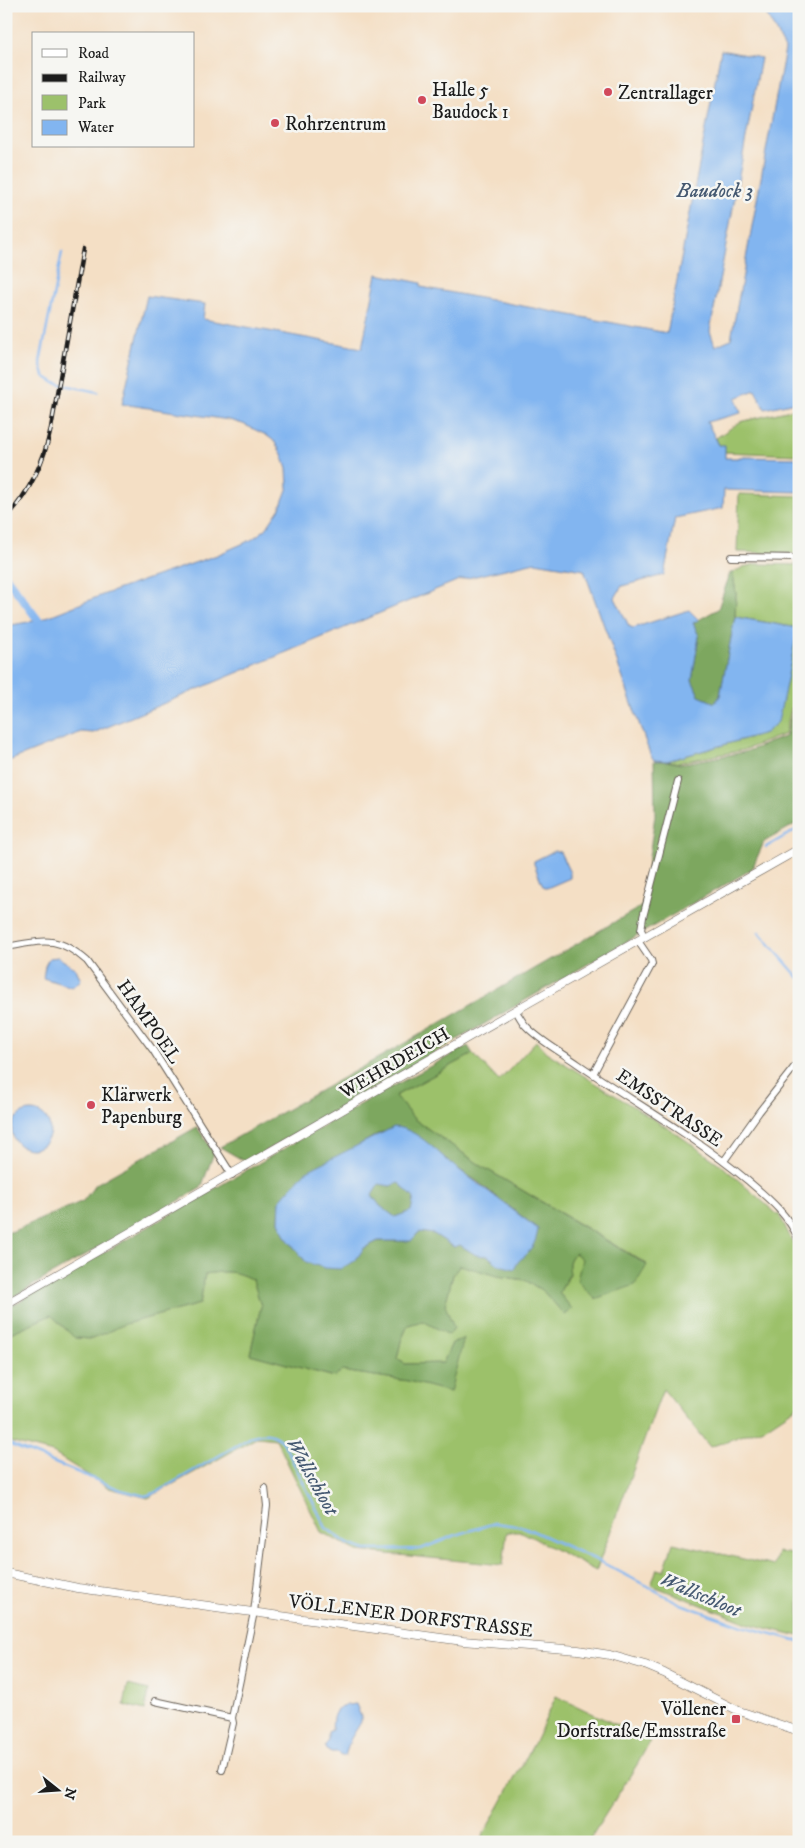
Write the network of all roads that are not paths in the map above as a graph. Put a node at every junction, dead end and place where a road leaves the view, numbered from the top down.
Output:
1 (731, 557) dead end
2 (799, 558) edge
3 (678, 781) dead end
4 (799, 849) edge
5 (641, 939) junction
6 (6, 948) edge
7 (515, 1010) junction
8 (799, 1061) edge
9 (593, 1074) junction
10 (724, 1161) junction
11 (232, 1175) junction
12 (799, 1240) edge
13 (6, 1304) edge
14 (266, 1488) dead end
15 (6, 1573) edge
16 (254, 1612) junction
17 (154, 1701) dead end
18 (232, 1718) junction
19 (799, 1732) edge
20 (222, 1770) dead end

1 - 2 street
3 - 5 street
4 - 5 street, WEHRDEICH
5 - 7 street, WEHRDEICH
5 - 9 street
6 - 11 street, HAMPOEL
7 - 9 street, EMSSTRASSE
7 - 11 street, WEHRDEICH
8 - 10 street
9 - 10 street, EMSSTRASSE
10 - 12 street, EMSSTRASSE
11 - 13 street, WEHRDEICH
14 - 16 street
15 - 16 street, VÖLLENER DORFSTRASSE
16 - 18 street
16 - 19 street, VÖLLENER DORFSTRASSE
17 - 18 street
18 - 20 street

